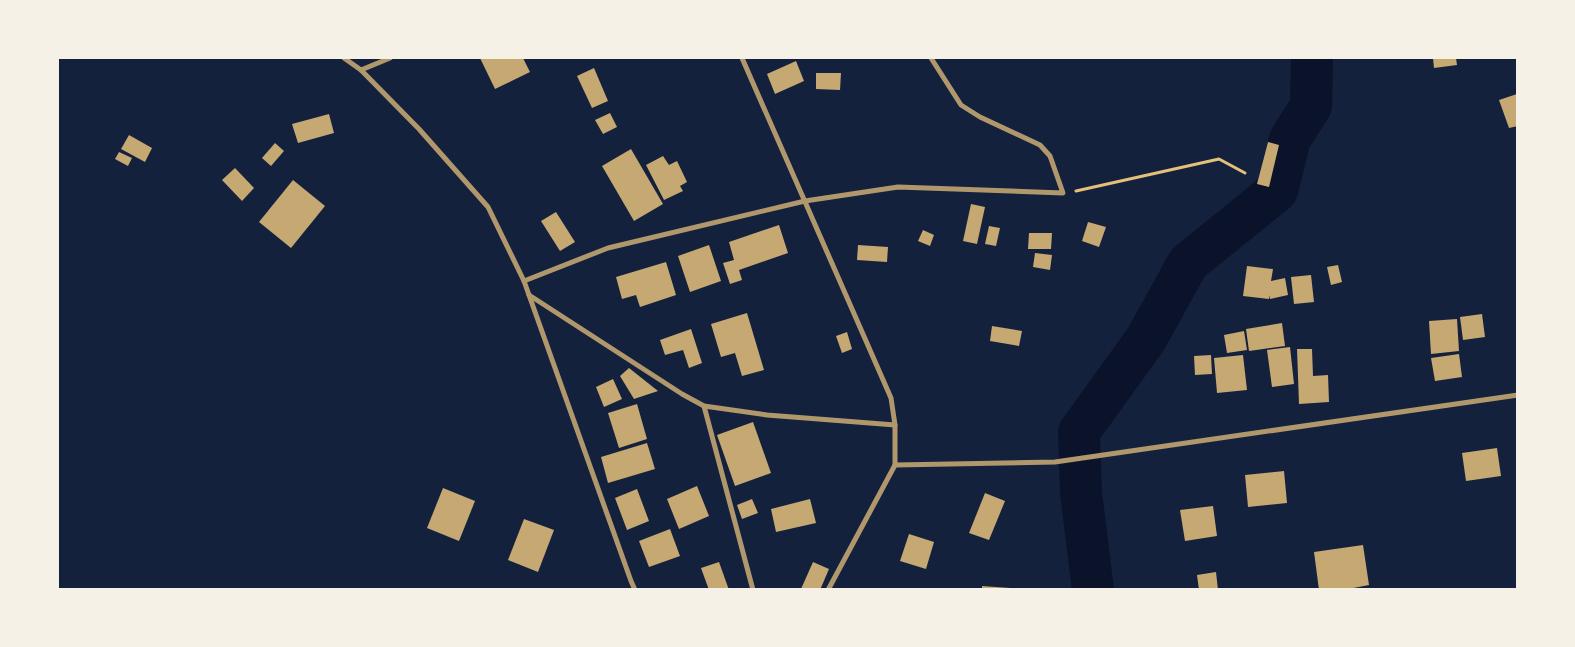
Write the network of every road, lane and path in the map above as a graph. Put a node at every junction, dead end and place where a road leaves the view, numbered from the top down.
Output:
1 (344, 58) edge
2 (390, 58) edge
3 (742, 58) edge
4 (931, 58) edge
5 (361, 70) junction
6 (1245, 173) dead end
7 (1063, 193) junction
8 (805, 201) junction
9 (524, 281) junction
10 (529, 294) junction
11 (1518, 395) edge
12 (704, 406) junction
13 (895, 425) junction
14 (895, 465) junction
15 (635, 590) edge
16 (754, 590) edge
17 (828, 590) edge

1 - 5 street
2 - 5 street
3 - 8 street
4 - 7 street
5 - 9 street
6 - 7 path
7 - 8 street
8 - 9 street
8 - 13 street
9 - 10 street
10 - 12 street
10 - 15 street
11 - 14 street
12 - 13 street
12 - 16 street
13 - 14 street
14 - 17 street

